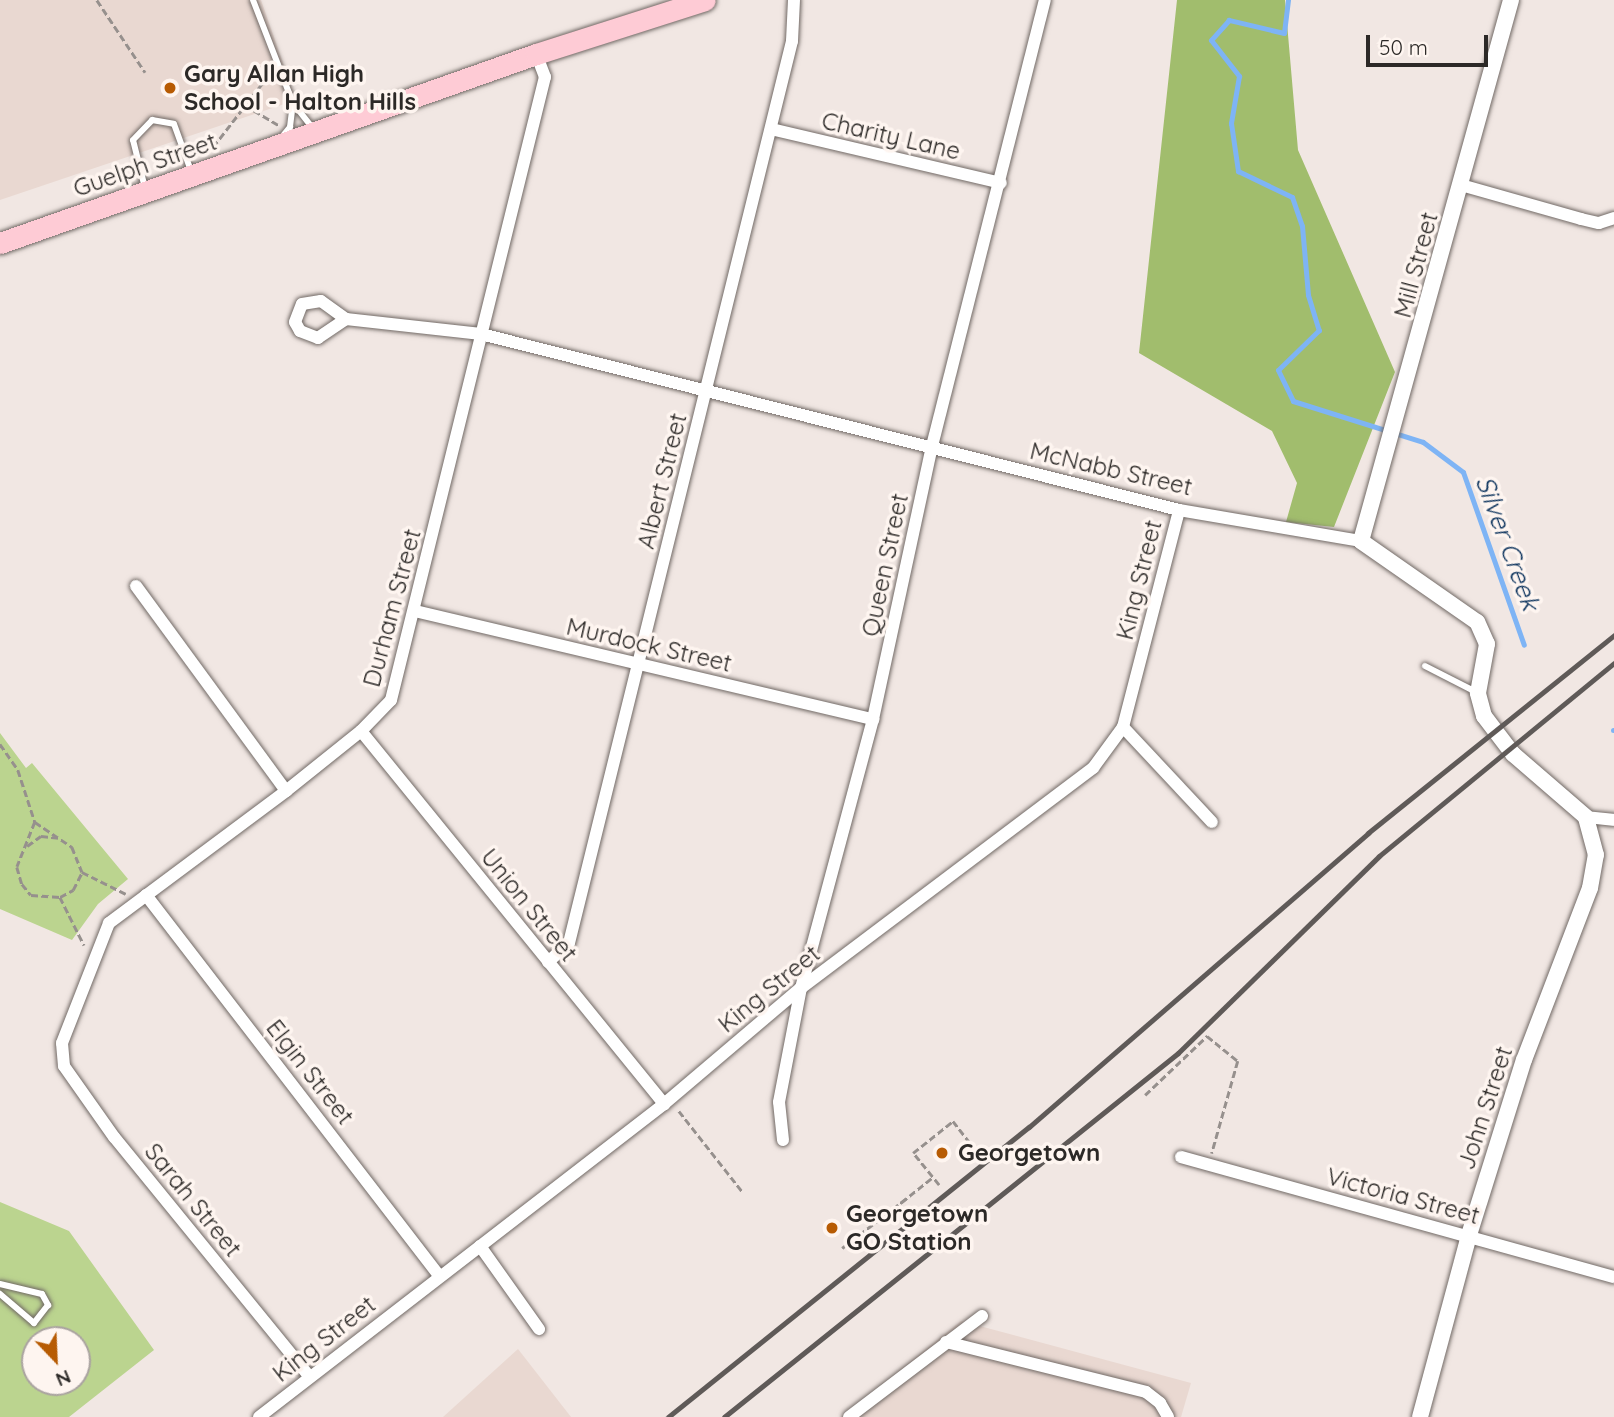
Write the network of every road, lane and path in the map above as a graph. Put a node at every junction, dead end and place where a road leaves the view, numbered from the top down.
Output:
1 (97, 0) edge
2 (253, 0) edge
3 (705, 0) edge
4 (794, 0) edge
5 (1045, 0) edge
6 (1511, 0) edge
7 (536, 54) junction
8 (279, 66) junction
9 (145, 72) dead end
10 (293, 103) junction
11 (244, 105) junction
12 (771, 129) junction
13 (320, 132) junction
14 (281, 139) junction
15 (212, 149) dead end
16 (192, 176) junction
17 (1001, 183) junction
18 (1461, 185) junction
19 (146, 193) junction
20 (1614, 218) edge
21 (0, 243) edge
22 (346, 319) dead end
23 (481, 334) junction
24 (706, 390) junction
25 (931, 450) junction
26 (1179, 510) junction
27 (1361, 541) junction
28 (136, 586) dead end
29 (415, 611) junction
30 (640, 664) junction
31 (1425, 666) dead end
32 (1478, 693) junction
33 (873, 719) junction
34 (1123, 727) junction
35 (361, 731) junction
36 (0, 744) edge
37 (286, 791) junction
38 (1586, 817) junction
39 (1614, 820) edge
40 (35, 822) junction
41 (1212, 822) dead end
42 (62, 839) junction
43 (27, 847) junction
44 (82, 872) junction
45 (146, 895) junction
46 (60, 897) junction
47 (136, 904) junction
48 (92, 960) junction
49 (548, 962) junction
50 (801, 988) junction
51 (62, 1042) joint
52 (1145, 1095) dead end
53 (664, 1104) junction
54 (783, 1140) dead end
55 (978, 1153) dead end
56 (1181, 1157) dead end
57 (1210, 1165) junction
58 (933, 1177) junction
59 (939, 1185) dead end
60 (742, 1191) dead end
61 (907, 1198) junction
62 (893, 1209) dead end
63 (1469, 1235) junction
64 (480, 1246) junction
65 (842, 1248) dead end
66 (439, 1275) junction
67 (1614, 1277) edge
68 (0, 1284) edge
69 (0, 1294) edge
70 (982, 1316) dead end
71 (538, 1329) dead end
72 (946, 1342) junction
73 (309, 1376) junction
74 (259, 1417) edge
75 (849, 1417) edge
76 (1168, 1417) edge
77 (1420, 1417) edge

1 - 9 path
2 - 8 lane
3 - 7 main road, Guelph Street
4 - 12 street, Albert Street
5 - 17 street, Queen Street
6 - 18 street, Mill Street
7 - 13 main road, Guelph Street
7 - 23 street, Durham Street
8 - 10 lane
8 - 11 path
10 - 13 lane
10 - 14 lane
11 - 14 path
11 - 15 path
12 - 17 street, Charity Lane
12 - 24 street, Albert Street
13 - 14 main road, Guelph Street
14 - 16 main road, Guelph Street
16 - 19 main road, Guelph Street
16 - 19 lane
17 - 25 street, Queen Street
18 - 20 street
18 - 27 street, Mill Street
19 - 21 main road, Guelph Street
22 - 23 street, McNabb Street
23 - 24 street, McNabb Street
23 - 29 street, Durham Street
24 - 25 street, McNabb Street
24 - 30 street, Albert Street
25 - 26 street, McNabb Street
25 - 33 street, Queen Street
26 - 27 street, McNabb Street
26 - 34 street, King Street
27 - 32 street, McNabb Street
28 - 37 street
29 - 30 street, Murdock Street
29 - 35 street, Durham Street
30 - 33 street, Murdock Street
30 - 49 street, Albert Street
31 - 32 lane
32 - 38 street
33 - 50 street, Queen Street
34 - 41 street
34 - 50 street, King Street
35 - 37 street, Durham Street
35 - 49 street, Union Street
36 - 40 path
37 - 45 street, Durham Street
38 - 39 street
38 - 63 street, John Street
40 - 42 path
40 - 43 path
42 - 43 path
42 - 44 path
43 - 46 path
44 - 46 path
44 - 47 path
45 - 47 street, Durham Street
45 - 66 street, Elgin Street
46 - 48 path
47 - 48 street, Durham Street
48 - 51 street, Durham Street
49 - 53 street, Union Street
50 - 53 street, King Street
50 - 54 street, Queen Street
51 - 73 street, Sarah Street
52 - 57 path
53 - 60 path
53 - 64 street, King Street
55 - 58 path
56 - 57 street, Victoria Street
57 - 63 street, Victoria Street
58 - 59 path
58 - 61 path
61 - 62 path
61 - 65 path
63 - 67 street, Victoria Street
63 - 77 street, John Street
64 - 66 street, King Street
64 - 71 street
66 - 73 street, King Street
68 - 69 lane
70 - 72 street
72 - 75 street
72 - 76 street
73 - 74 street, King Street

